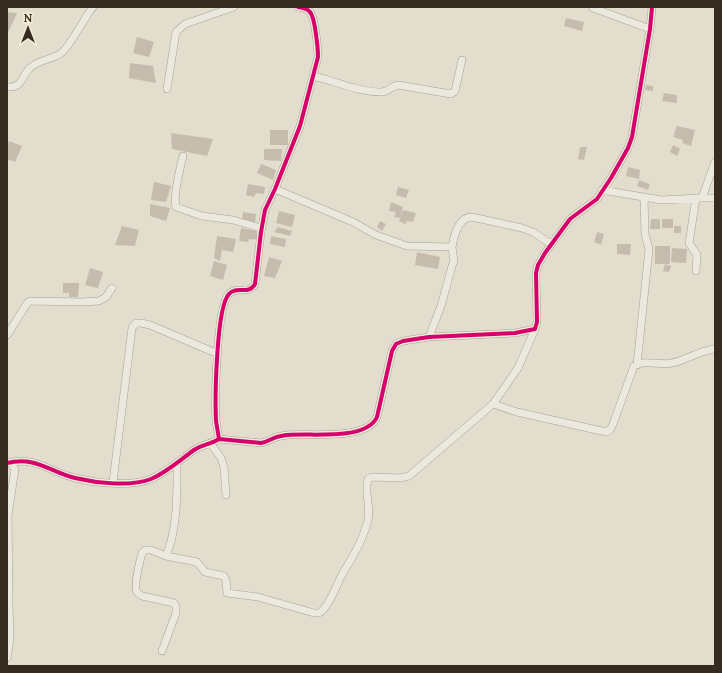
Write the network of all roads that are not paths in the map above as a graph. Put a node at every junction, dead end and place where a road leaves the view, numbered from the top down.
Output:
1 (93, 7) edge
2 (234, 7) edge
3 (298, 7) edge
4 (652, 7) edge
5 (593, 8) dead end
6 (650, 29) junction
7 (462, 60) dead end
8 (313, 76) junction
9 (7, 87) edge
10 (167, 89) dead end
11 (183, 156) dead end
12 (715, 162) edge
13 (275, 189) junction
14 (602, 190) junction
15 (644, 198) junction
16 (699, 198) junction
17 (715, 198) edge
18 (261, 228) junction
19 (551, 244) junction
20 (452, 247) junction
21 (696, 271) dead end
22 (112, 288) dead end
23 (535, 329) junction
24 (7, 335) edge
25 (429, 337) junction
26 (715, 349) edge
27 (218, 354) junction
28 (637, 365) junction
29 (493, 404) junction
30 (219, 440) junction
31 (210, 444) junction
32 (8, 463) edge
33 (177, 464) junction
34 (113, 482) junction
35 (226, 495) dead end
36 (166, 556) junction
37 (162, 651) dead end
38 (7, 658) edge

1 - 9 street
2 - 10 street
3 - 8 street
4 - 6 street
5 - 6 street
6 - 14 street
7 - 8 street
8 - 13 street
11 - 18 street
12 - 16 street
13 - 18 street
13 - 20 street
14 - 15 street
14 - 19 street
15 - 16 street
15 - 28 street
16 - 17 street
16 - 21 street
18 - 27 street
19 - 20 street
19 - 23 street
20 - 25 street
22 - 24 street
23 - 25 street
23 - 29 street
25 - 30 street
26 - 28 street
27 - 30 street
27 - 34 street
28 - 29 street
29 - 36 street
30 - 31 street
31 - 33 street
31 - 35 street
32 - 34 street
32 - 38 street
33 - 34 street
33 - 36 street
36 - 37 street

